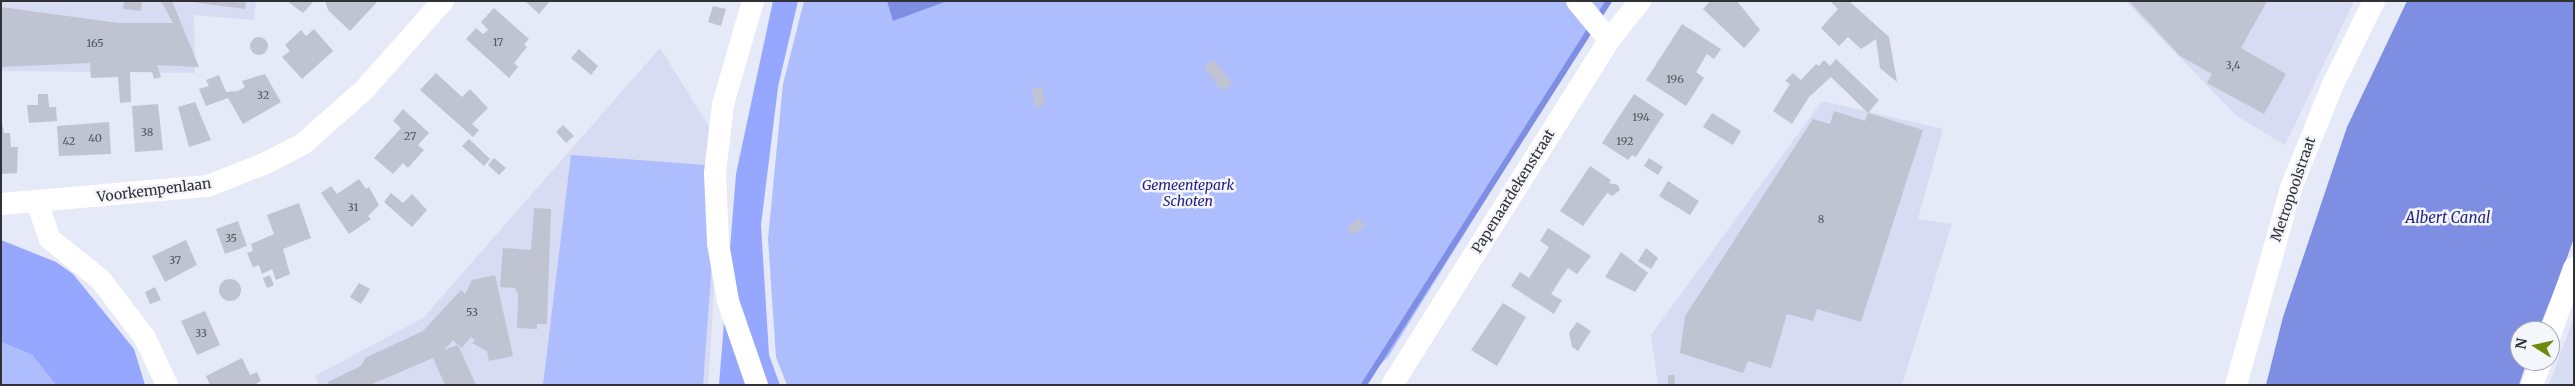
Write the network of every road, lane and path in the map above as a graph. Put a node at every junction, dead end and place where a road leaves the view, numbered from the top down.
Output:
1 (443, 1) edge
2 (753, 1) edge
3 (1577, 1) edge
4 (1640, 1) edge
5 (2374, 1) edge
6 (1603, 31) junction
7 (37, 202) junction
8 (1, 204) edge
9 (2574, 268) edge
10 (2555, 321) edge
11 (2537, 371) edge
12 (167, 385) edge
13 (757, 385) edge
14 (1392, 385) edge
15 (2236, 385) edge
16 (2532, 385) edge

1 - 7 street, Voorkempenlaan
2 - 13 street
3 - 6 street
4 - 6 street, Papenaardekenstraat
5 - 15 street, Metropoolstraat
6 - 14 street, Papenaardekenstraat
7 - 8 street
7 - 12 street
9 - 10 street
11 - 16 street

